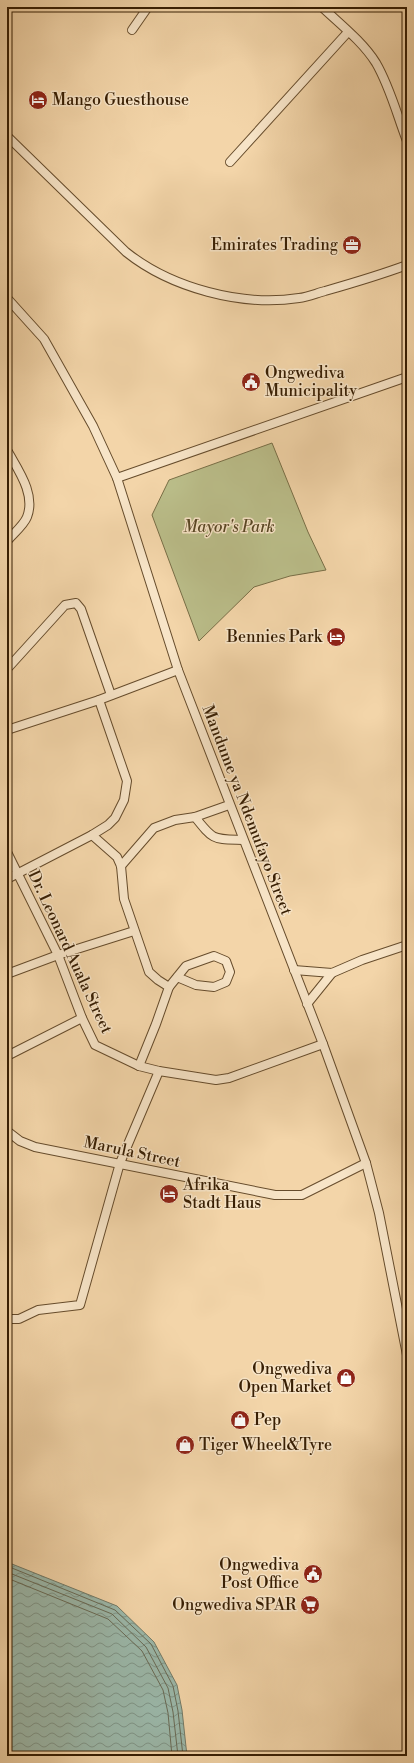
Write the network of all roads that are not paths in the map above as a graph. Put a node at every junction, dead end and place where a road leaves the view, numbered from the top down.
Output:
1 (148, 7) edge
2 (327, 9) edge
3 (132, 30) dead end
4 (348, 32) junction
5 (7, 136) edge
6 (407, 141) edge
7 (230, 162) dead end
8 (407, 265) edge
9 (7, 298) edge
10 (407, 377) edge
11 (7, 450) edge
12 (117, 478) junction
13 (7, 541) edge
14 (7, 669) edge
15 (178, 670) junction
16 (111, 695) junction
17 (99, 700) junction
18 (8, 727) edge
19 (229, 805) junction
20 (195, 817) junction
21 (92, 835) junction
22 (243, 840) junction
23 (7, 852) edge
24 (121, 866) junction
25 (17, 873) junction
26 (7, 879) edge
27 (134, 931) junction
28 (407, 945) edge
29 (58, 955) junction
30 (294, 970) junction
31 (332, 973) junction
32 (7, 974) edge
33 (177, 977) junction
34 (169, 987) junction
35 (307, 1004) junction
36 (82, 1018) junction
37 (323, 1044) junction
38 (7, 1056) edge
39 (139, 1066) junction
40 (159, 1071) junction
41 (7, 1131) edge
42 (120, 1163) junction
43 (366, 1163) junction
44 (7, 1319) edge
45 (407, 1355) edge

1 - 3 street
2 - 4 street
4 - 6 street
4 - 7 street
5 - 8 street
9 - 12 street, Mandume ya Ndemufayo Street
10 - 12 street
11 - 13 street
12 - 15 street, Mandume ya Ndemufayo Street
14 - 16 street
15 - 16 street
15 - 19 street, Mandume ya Ndemufayo Street
16 - 17 street
17 - 18 street
17 - 21 street
19 - 20 street
19 - 22 street, Mandume ya Ndemufayo Street
20 - 22 street
20 - 24 street
21 - 24 street
21 - 25 street
22 - 30 street, Mandume ya Ndemufayo Street
23 - 25 street, Dr. Leonard Auala Street
24 - 27 street
25 - 26 street
25 - 29 street, Dr. Leonard Auala Street
27 - 29 street
27 - 34 street
28 - 31 street
29 - 32 street
29 - 36 street, Dr. Leonard Auala Street
30 - 31 street
30 - 35 street, Mandume ya Ndemufayo Street
31 - 35 street
33 - 33 street
33 - 34 street
34 - 39 street
35 - 37 street, Mandume ya Ndemufayo Street
36 - 38 street
36 - 39 street, Dr. Leonard Auala Street
37 - 40 street, Dr. Leonard Auala Street
37 - 43 street, Mandume ya Ndemufayo Street
39 - 40 street, Dr. Leonard Auala Street
40 - 42 street
41 - 42 street, Marula Street
42 - 43 street, Marula Street
42 - 44 street
43 - 45 street, Mandume ya Ndemufayo Street

